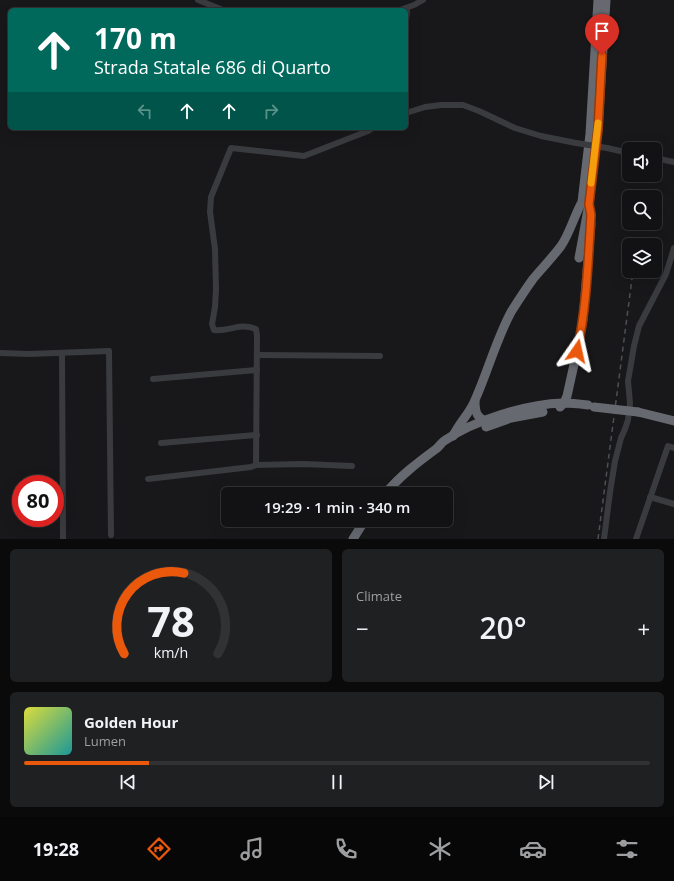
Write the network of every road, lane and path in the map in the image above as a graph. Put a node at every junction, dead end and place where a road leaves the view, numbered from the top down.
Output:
1 (198, 0) edge
2 (423, 0) edge
3 (598, 0) edge
4 (606, 0) edge
5 (218, 8) edge
6 (408, 9) edge
7 (408, 112) edge
8 (370, 130) edge
9 (622, 151) edge
10 (662, 159) edge
11 (674, 162) edge
12 (585, 203) junction
13 (674, 248) edge
14 (579, 258) dead end
15 (0, 353) edge
16 (62, 353) junction
17 (258, 355) junction
18 (380, 356) dead end
19 (257, 370) junction
20 (153, 379) dead end
21 (568, 388) junction
22 (475, 401) junction
23 (564, 403) junction
24 (591, 406) junction
25 (556, 410) junction
26 (512, 415) junction
27 (484, 420) junction
28 (674, 421) edge
29 (495, 423) junction
30 (257, 435) junction
31 (453, 436) junction
32 (161, 443) dead end
33 (437, 448) junction
34 (674, 448) edge
35 (256, 465) junction
36 (352, 466) dead end
37 (148, 479) dead end
38 (392, 487) edge
39 (650, 497) junction
40 (674, 504) edge
41 (361, 527) edge
42 (111, 535) dead end
43 (62, 539) edge
44 (353, 539) edge
45 (604, 539) edge
46 (636, 539) edge

1 - 5 street
2 - 6 street
3 - 12 highway
4 - 12 highway
7 - 9 street, bridge
8 - 17 street
10 - 11 street
12 - 14 highway
12 - 21 highway
12 - 22 highway
13 - 45 street
15 - 16 street
16 - 42 street
16 - 43 street
17 - 18 street
17 - 19 street
19 - 20 street
19 - 30 street
21 - 23 highway
21 - 24 highway
22 - 27 highway
22 - 31 highway
23 - 24 highway
23 - 25 highway
23 - 26 highway
24 - 25 highway
24 - 28 highway, bridge
25 - 26 highway
26 - 27 highway
26 - 29 highway
27 - 29 highway
27 - 31 highway
29 - 33 highway
30 - 32 street
30 - 35 street
31 - 33 highway
33 - 38 highway
34 - 39 street
35 - 36 street
35 - 37 street
39 - 40 street
39 - 46 street
41 - 44 highway

